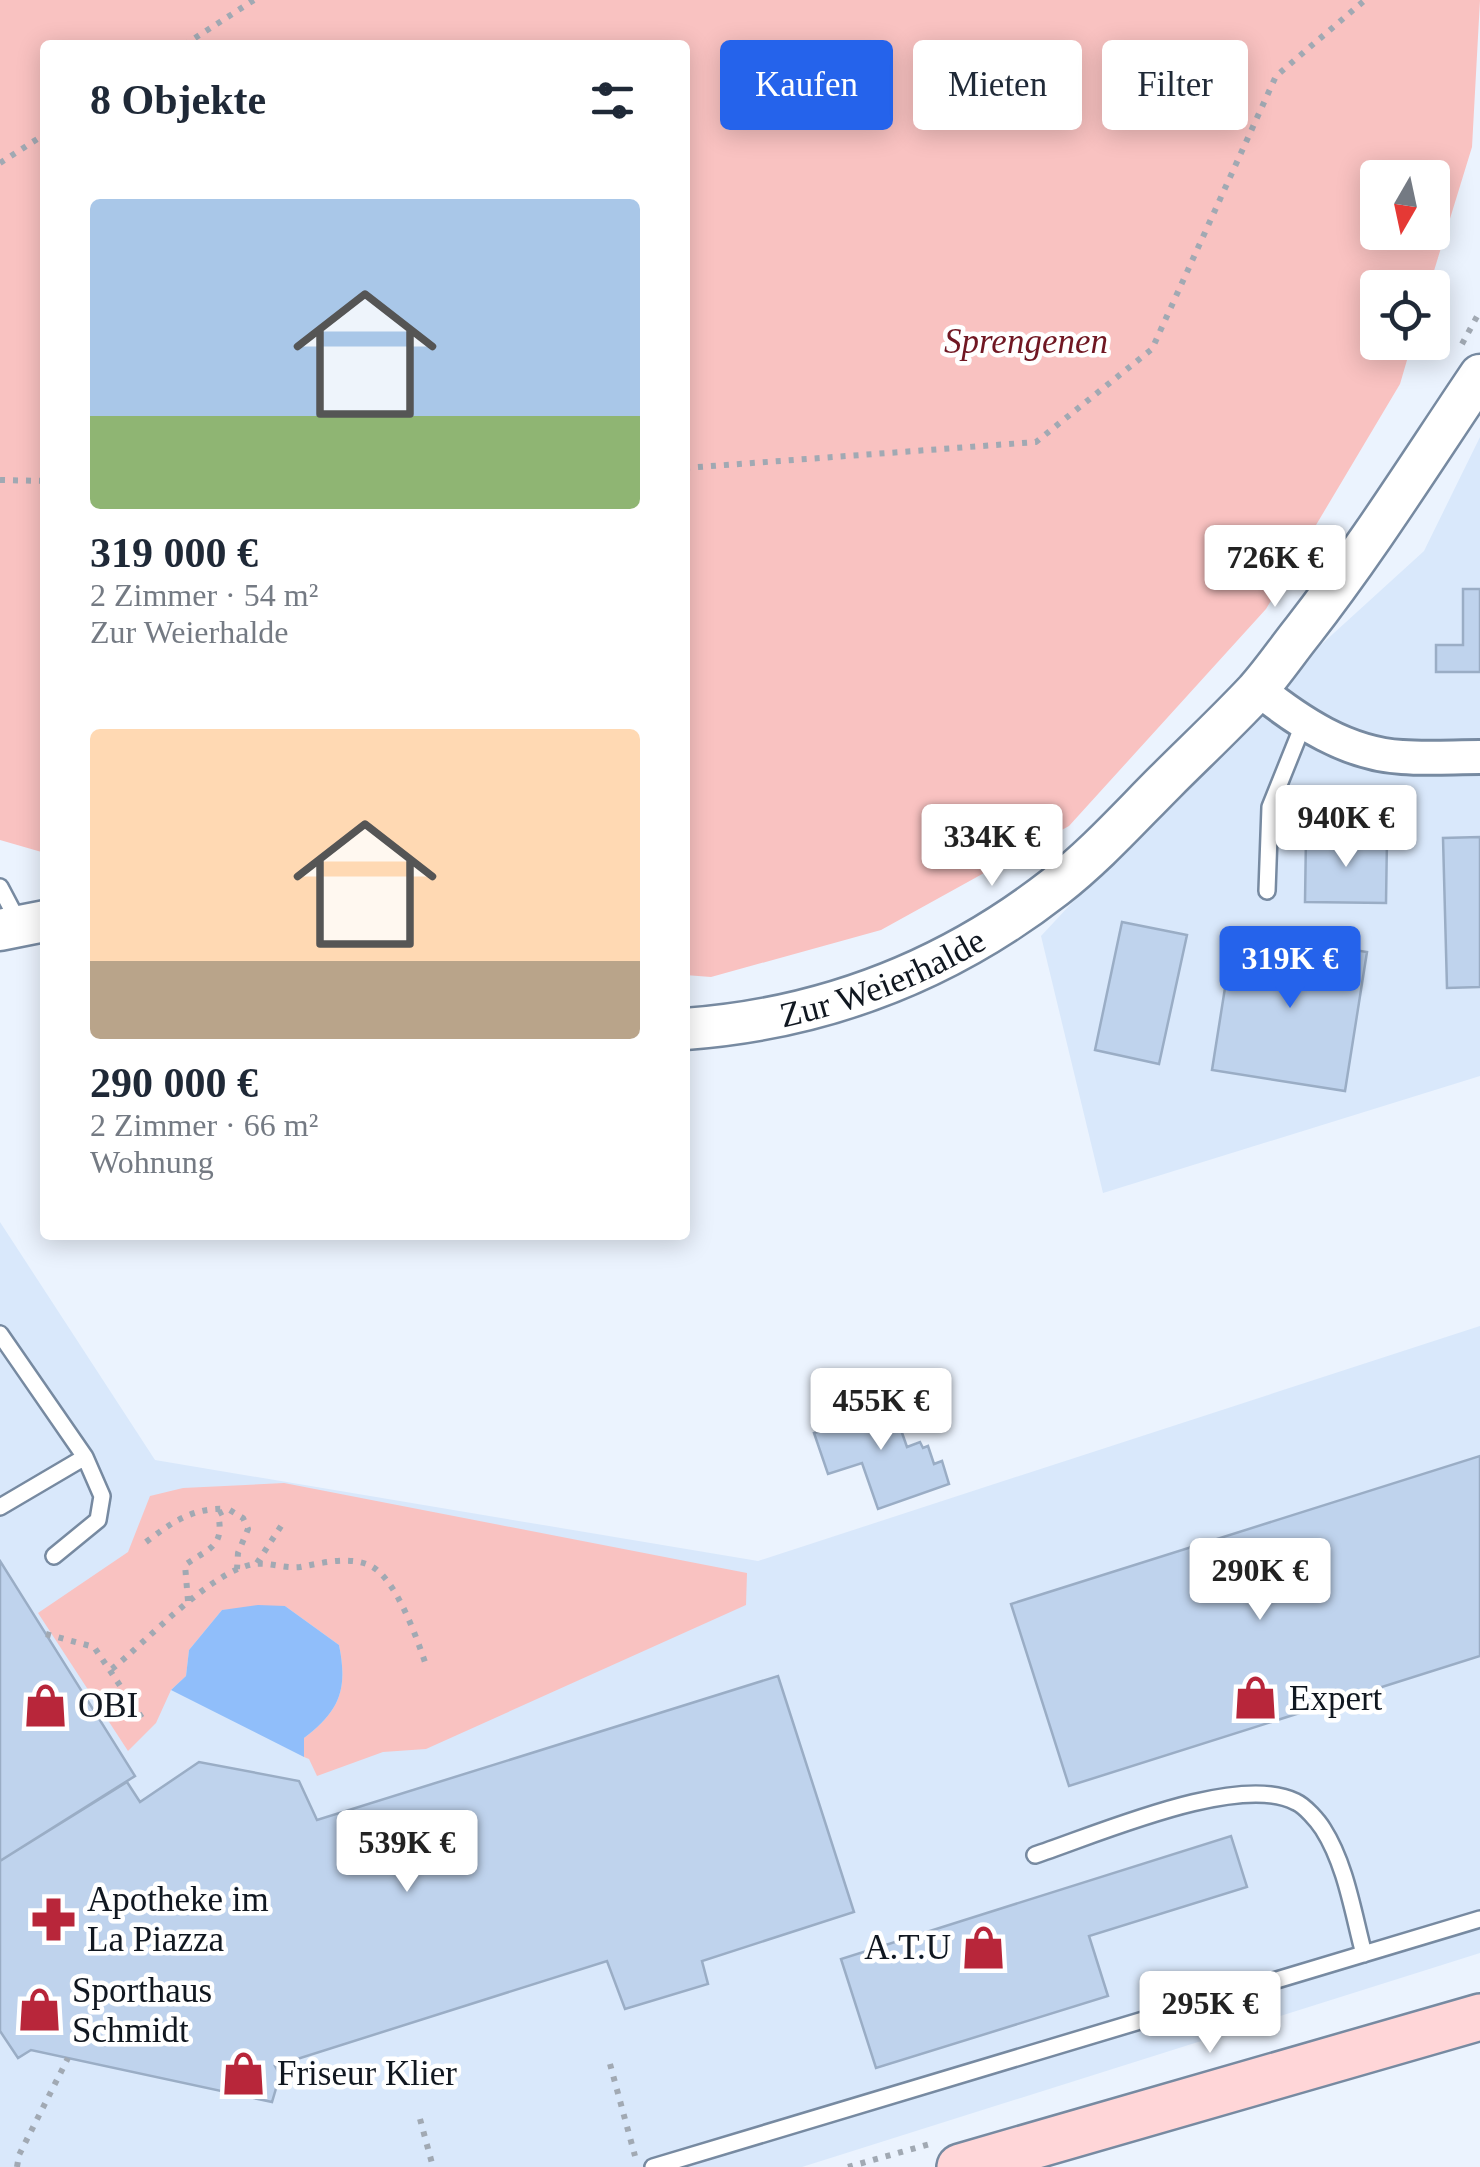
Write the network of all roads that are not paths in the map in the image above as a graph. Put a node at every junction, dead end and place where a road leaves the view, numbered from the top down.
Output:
1 (1480, 374) edge
2 (1258, 688) junction
3 (1303, 725) junction
4 (1480, 757) edge
5 (0, 887) edge
6 (1267, 891) dead end
7 (22, 925) edge
8 (690, 1028) edge
9 (0, 1334) edge
10 (85, 1457) junction
11 (0, 1507) edge
12 (54, 1556) dead end
13 (1035, 1855) dead end
14 (1480, 1918) edge
15 (1364, 1954) junction
16 (1480, 2017) edge
17 (654, 2167) edge
18 (960, 2167) edge

1 - 2 street, Zur Weierhalde
2 - 3 street
2 - 8 street, Zur Weierhalde
3 - 4 street
3 - 6 lane
5 - 7 lane
9 - 10 lane
10 - 11 lane
10 - 12 lane
13 - 15 lane
14 - 15 lane
15 - 17 lane
16 - 18 main road

